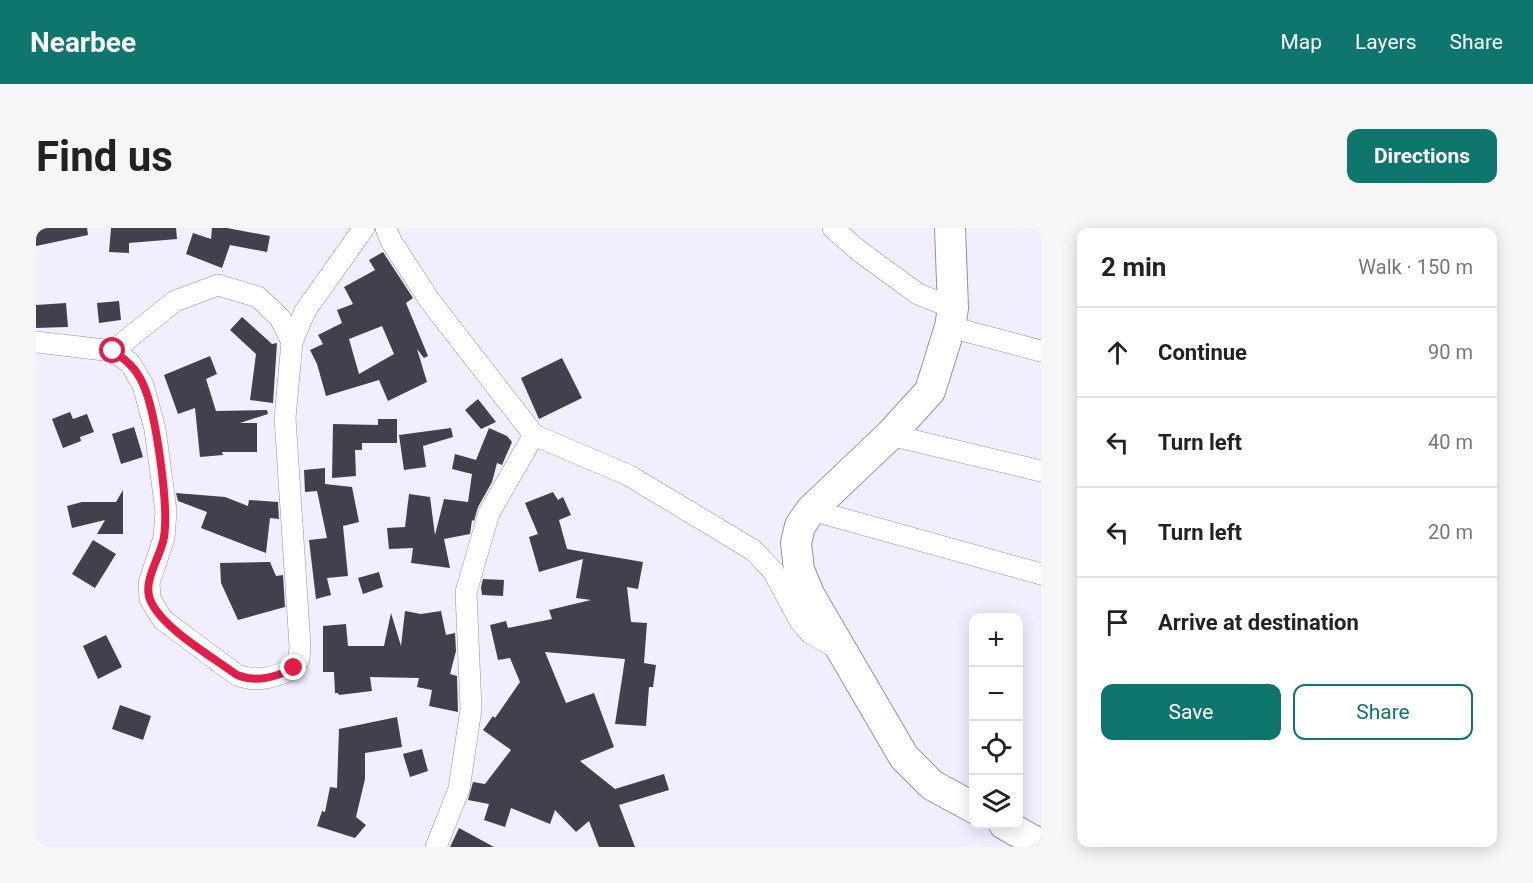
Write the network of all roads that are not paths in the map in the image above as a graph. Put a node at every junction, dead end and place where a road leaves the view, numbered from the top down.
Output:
1 (363, 228) edge
2 (386, 228) edge
3 (833, 228) edge
4 (950, 228) edge
5 (952, 318) junction
6 (36, 342) edge
7 (292, 342) junction
8 (113, 351) junction
9 (1041, 351) edge
10 (534, 435) junction
11 (890, 435) junction
12 (1041, 471) edge
13 (811, 510) junction
14 (1041, 574) edge
15 (845, 652) junction
16 (969, 805) edge
17 (1011, 829) edge
18 (1041, 845) edge
19 (436, 847) edge

1 - 7 street
2 - 10 street
3 - 5 street
4 - 5 street
5 - 9 street
5 - 11 street
6 - 8 street
7 - 8 street
7 - 8 street
10 - 15 street
10 - 19 street
11 - 12 street
11 - 13 street
13 - 14 street
13 - 15 street
15 - 16 street
17 - 18 street

